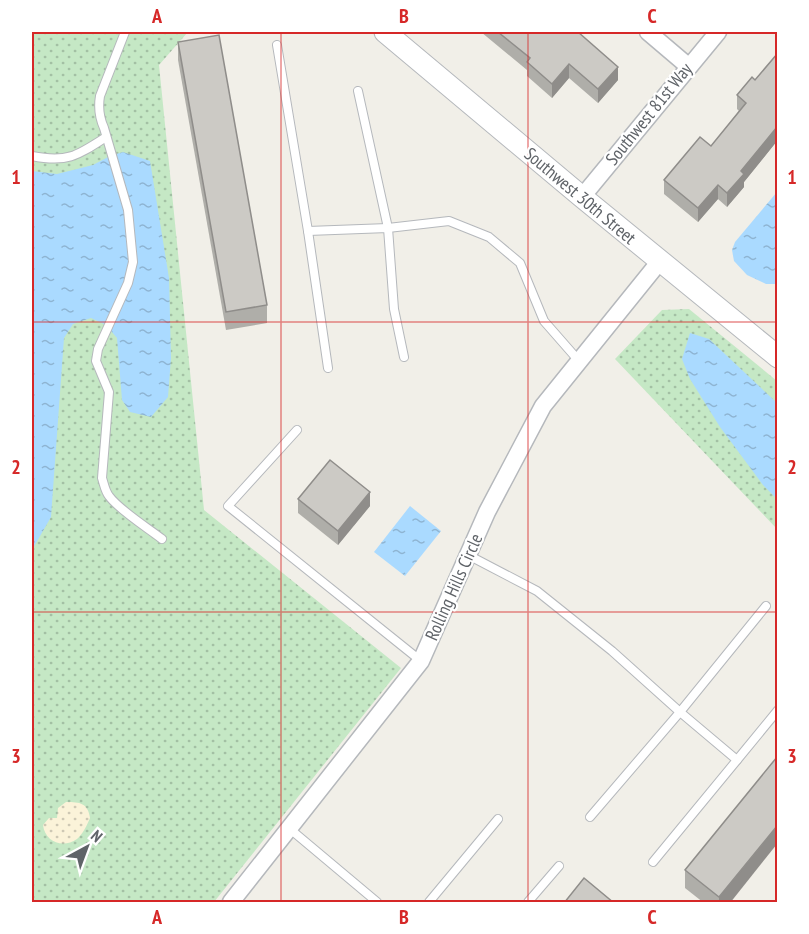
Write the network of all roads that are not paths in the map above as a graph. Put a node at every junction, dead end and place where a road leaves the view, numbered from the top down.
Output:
1 (125, 32) edge
2 (385, 32) edge
3 (648, 32) edge
4 (718, 32) edge
5 (277, 45) dead end
6 (688, 66) junction
7 (358, 92) dead end
8 (106, 137) junction
9 (32, 156) edge
10 (582, 197) junction
11 (388, 228) junction
12 (308, 231) junction
13 (660, 261) junction
14 (404, 357) dead end
15 (777, 357) edge
16 (579, 361) junction
17 (328, 368) dead end
18 (297, 430) dead end
19 (162, 539) dead end
20 (468, 555) junction
21 (766, 606) dead end
22 (421, 661) junction
23 (777, 710) edge
24 (680, 712) junction
25 (737, 760) junction
26 (590, 818) dead end
27 (498, 819) dead end
28 (290, 829) junction
29 (653, 862) dead end
30 (559, 866) dead end
31 (231, 903) edge
32 (377, 903) edge
33 (429, 903) edge
34 (528, 903) edge

1 - 8 lane
2 - 10 street, Southwest 30th Street
3 - 6 street
4 - 6 street, Southwest 81st Way
5 - 12 lane
6 - 10 street, Southwest 81st Way
7 - 11 lane
8 - 9 lane
8 - 19 lane
10 - 13 street, Southwest 30th Street
11 - 12 lane
11 - 14 lane
11 - 16 lane
12 - 17 lane
13 - 15 street, Southwest 30th Street
13 - 16 street, Rolling Hills Circle
16 - 20 street, Rolling Hills Circle
18 - 22 lane
20 - 22 street, Rolling Hills Circle
20 - 24 lane
21 - 24 lane
22 - 28 street, Rolling Hills Circle
23 - 25 lane
24 - 25 lane
24 - 26 lane
25 - 29 lane
27 - 33 lane
28 - 31 street, Rolling Hills Circle
28 - 32 lane
30 - 34 lane

